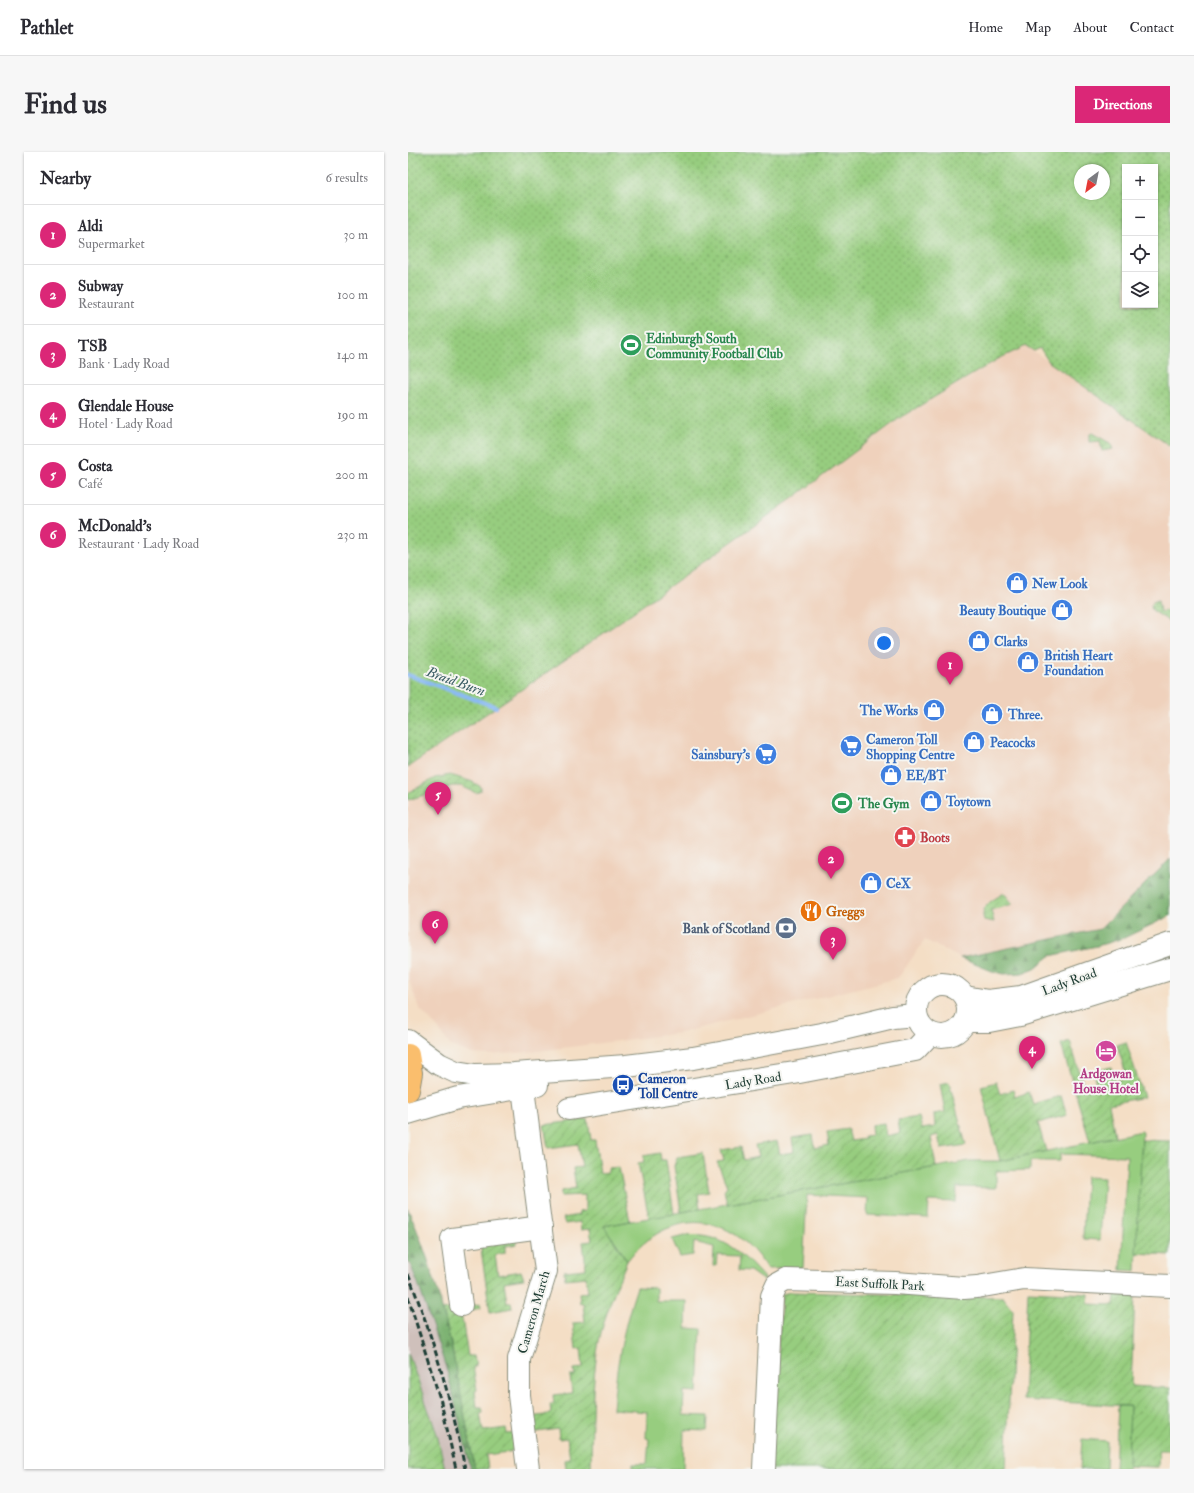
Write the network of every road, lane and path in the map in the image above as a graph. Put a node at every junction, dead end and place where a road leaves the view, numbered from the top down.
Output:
1 (1170, 944) edge
2 (1170, 969) edge
3 (965, 997) junction
4 (916, 1015) junction
5 (966, 1022) junction
6 (930, 1034) junction
7 (408, 1040) edge
8 (408, 1054) edge
9 (626, 1066) junction
10 (523, 1088) junction
11 (408, 1090) edge
12 (569, 1109) dead end
13 (408, 1113) edge
14 (541, 1227) junction
15 (1170, 1286) edge
16 (461, 1305) dead end
17 (528, 1469) edge
18 (764, 1469) edge

1 - 3 street, Lady Road
2 - 5 street, Lady Road
3 - 4 street, Lady Road
3 - 5 street
4 - 6 street
4 - 9 street
5 - 6 street
6 - 12 street, Lady Road
7 - 9 street
8 - 11 main road
9 - 10 street
10 - 13 street
10 - 14 street, Cameron March
14 - 16 street
14 - 17 street, Cameron March
15 - 18 street, East Suffolk Park

